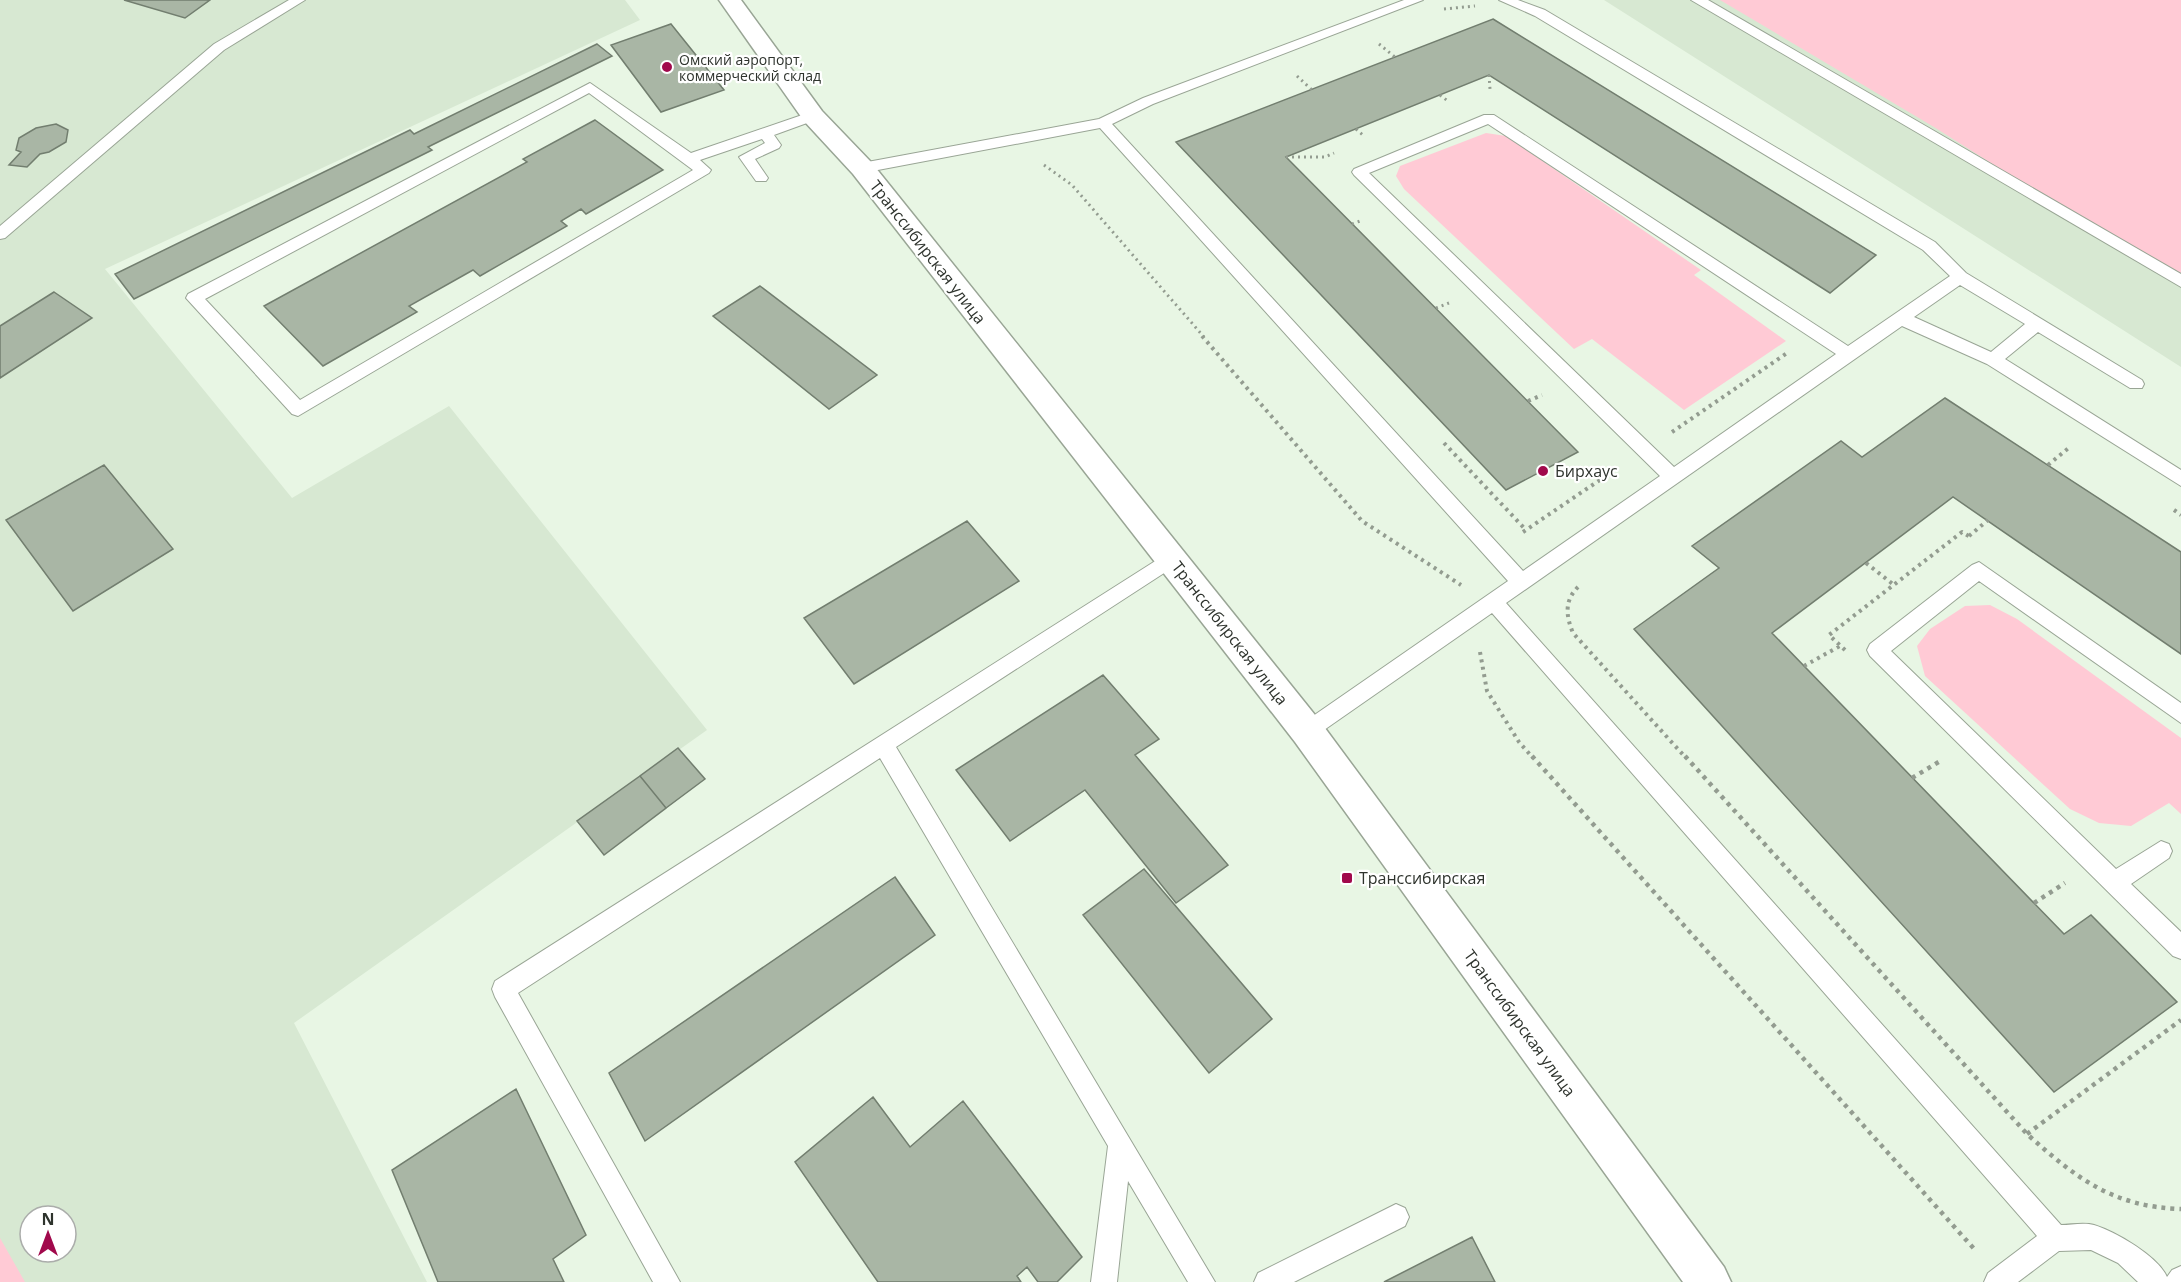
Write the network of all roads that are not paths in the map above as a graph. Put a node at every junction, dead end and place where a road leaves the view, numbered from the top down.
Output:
1 (298, 0) edge
2 (730, 0) edge
3 (1416, 0) edge
4 (1506, 0) edge
5 (1698, 0) edge
6 (813, 116) junction
7 (1103, 123) junction
8 (765, 133) junction
9 (689, 159) junction
10 (862, 168) junction
11 (761, 178) dead end
12 (0, 234) edge
13 (1960, 277) junction
14 (2181, 280) edge
15 (1900, 318) junction
16 (2037, 324) junction
17 (1848, 354) junction
18 (1993, 360) junction
19 (2136, 384) dead end
20 (1673, 477) junction
21 (2181, 479) edge
22 (1171, 559) junction
23 (1521, 582) junction
24 (1494, 602) junction
25 (2181, 714) edge
26 (1308, 731) junction
27 (884, 744) junction
28 (2161, 851) dead end
29 (2114, 883) junction
30 (2181, 948) edge
31 (1120, 1144) junction
32 (1396, 1217) dead end
33 (2055, 1238) junction
34 (1999, 1280) edge
35 (667, 1282) edge
36 (1104, 1282) edge
37 (1202, 1282) edge
38 (1267, 1282) edge
39 (1709, 1282) edge
40 (2156, 1282) edge

1 - 12 lane
2 - 6 main road, Транссибирская улица
3 - 7 lane
4 - 13 lane
5 - 14 lane
6 - 8 lane
6 - 10 main road, Транссибирская улица
7 - 10 lane
7 - 23 lane
8 - 9 lane
8 - 11 lane
9 - 9 lane
10 - 22 main road, Транссибирская улица
13 - 15 lane
13 - 16 lane
15 - 17 lane
15 - 18 lane
16 - 18 lane
16 - 19 lane
17 - 20 lane
17 - 20 lane
18 - 21 lane
20 - 23 lane
22 - 26 main road, Транссибирская улица
22 - 27 lane
23 - 24 lane
24 - 26 lane
24 - 33 lane
25 - 29 lane
26 - 39 main road, Транссибирская улица
27 - 31 lane
27 - 35 lane
28 - 29 lane
29 - 30 lane
31 - 36 lane
31 - 37 lane
32 - 38 lane
33 - 34 lane
33 - 40 lane

